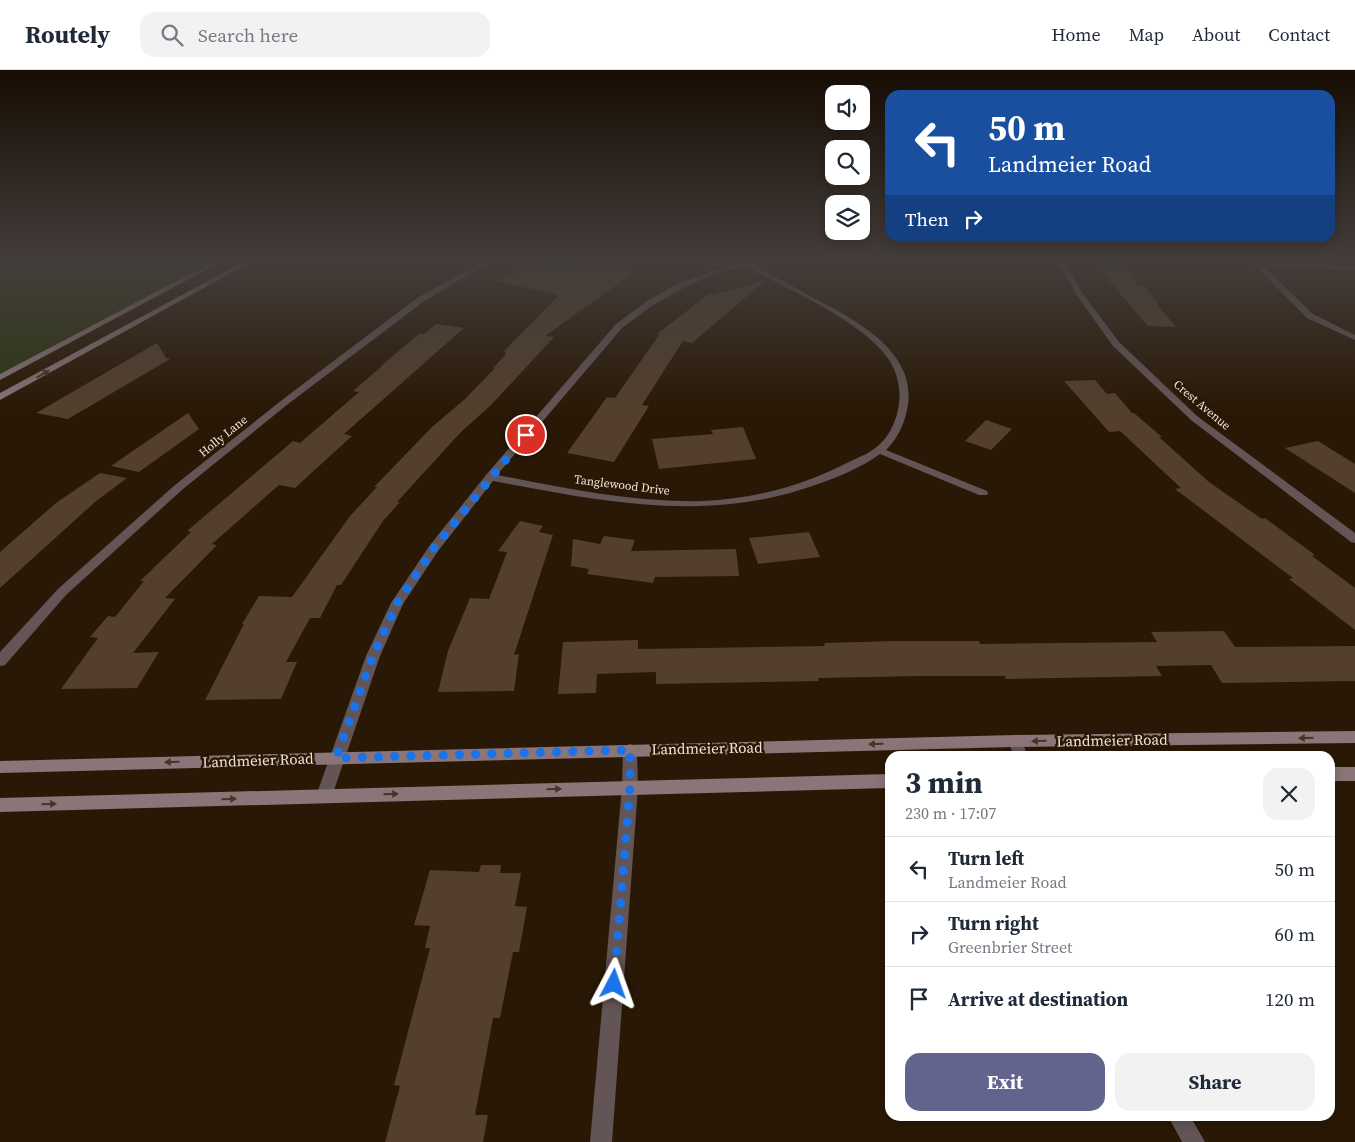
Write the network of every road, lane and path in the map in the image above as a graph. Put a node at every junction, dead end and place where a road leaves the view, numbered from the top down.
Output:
1 (123, 312) edge
2 (156, 312) edge
3 (404, 312) edge
4 (637, 312) edge
5 (835, 312) edge
6 (1093, 312) edge
7 (1306, 312) edge
8 (1355, 338) edge
9 (0, 377) edge
10 (0, 397) edge
11 (880, 451) junction
12 (490, 477) junction
13 (983, 493) dead end
14 (1355, 539) edge
15 (0, 661) edge
16 (1355, 737) edge
17 (1015, 741) junction
18 (630, 750) junction
19 (1019, 751) edge
20 (336, 758) junction
21 (0, 767) edge
22 (1335, 774) edge
23 (1355, 774) edge
24 (885, 781) edge
25 (630, 787) junction
26 (324, 796) junction
27 (0, 806) edge
28 (1181, 1121) edge
29 (601, 1142) edge
30 (1194, 1142) edge

1 - 9 street
10 -> 2 street
3 - 15 street, Holly Lane
4 - 12 street
5 - 11 street, Tanglewood Drive
6 - 14 street, Crest Avenue
7 - 8 street
11 - 12 street, Tanglewood Drive
11 - 13 street
12 - 20 street
16 -> 17 street, Landmeier Road
17 -> 18 street, Landmeier Road
17 - 19 street
18 - 20 street, Landmeier Road
18 - 25 street
20 -> 21 street, Landmeier Road
20 - 26 street
22 - 23 street
24 - 25 street
26 -> 25 street
25 - 29 street
27 -> 26 street
28 - 30 street

